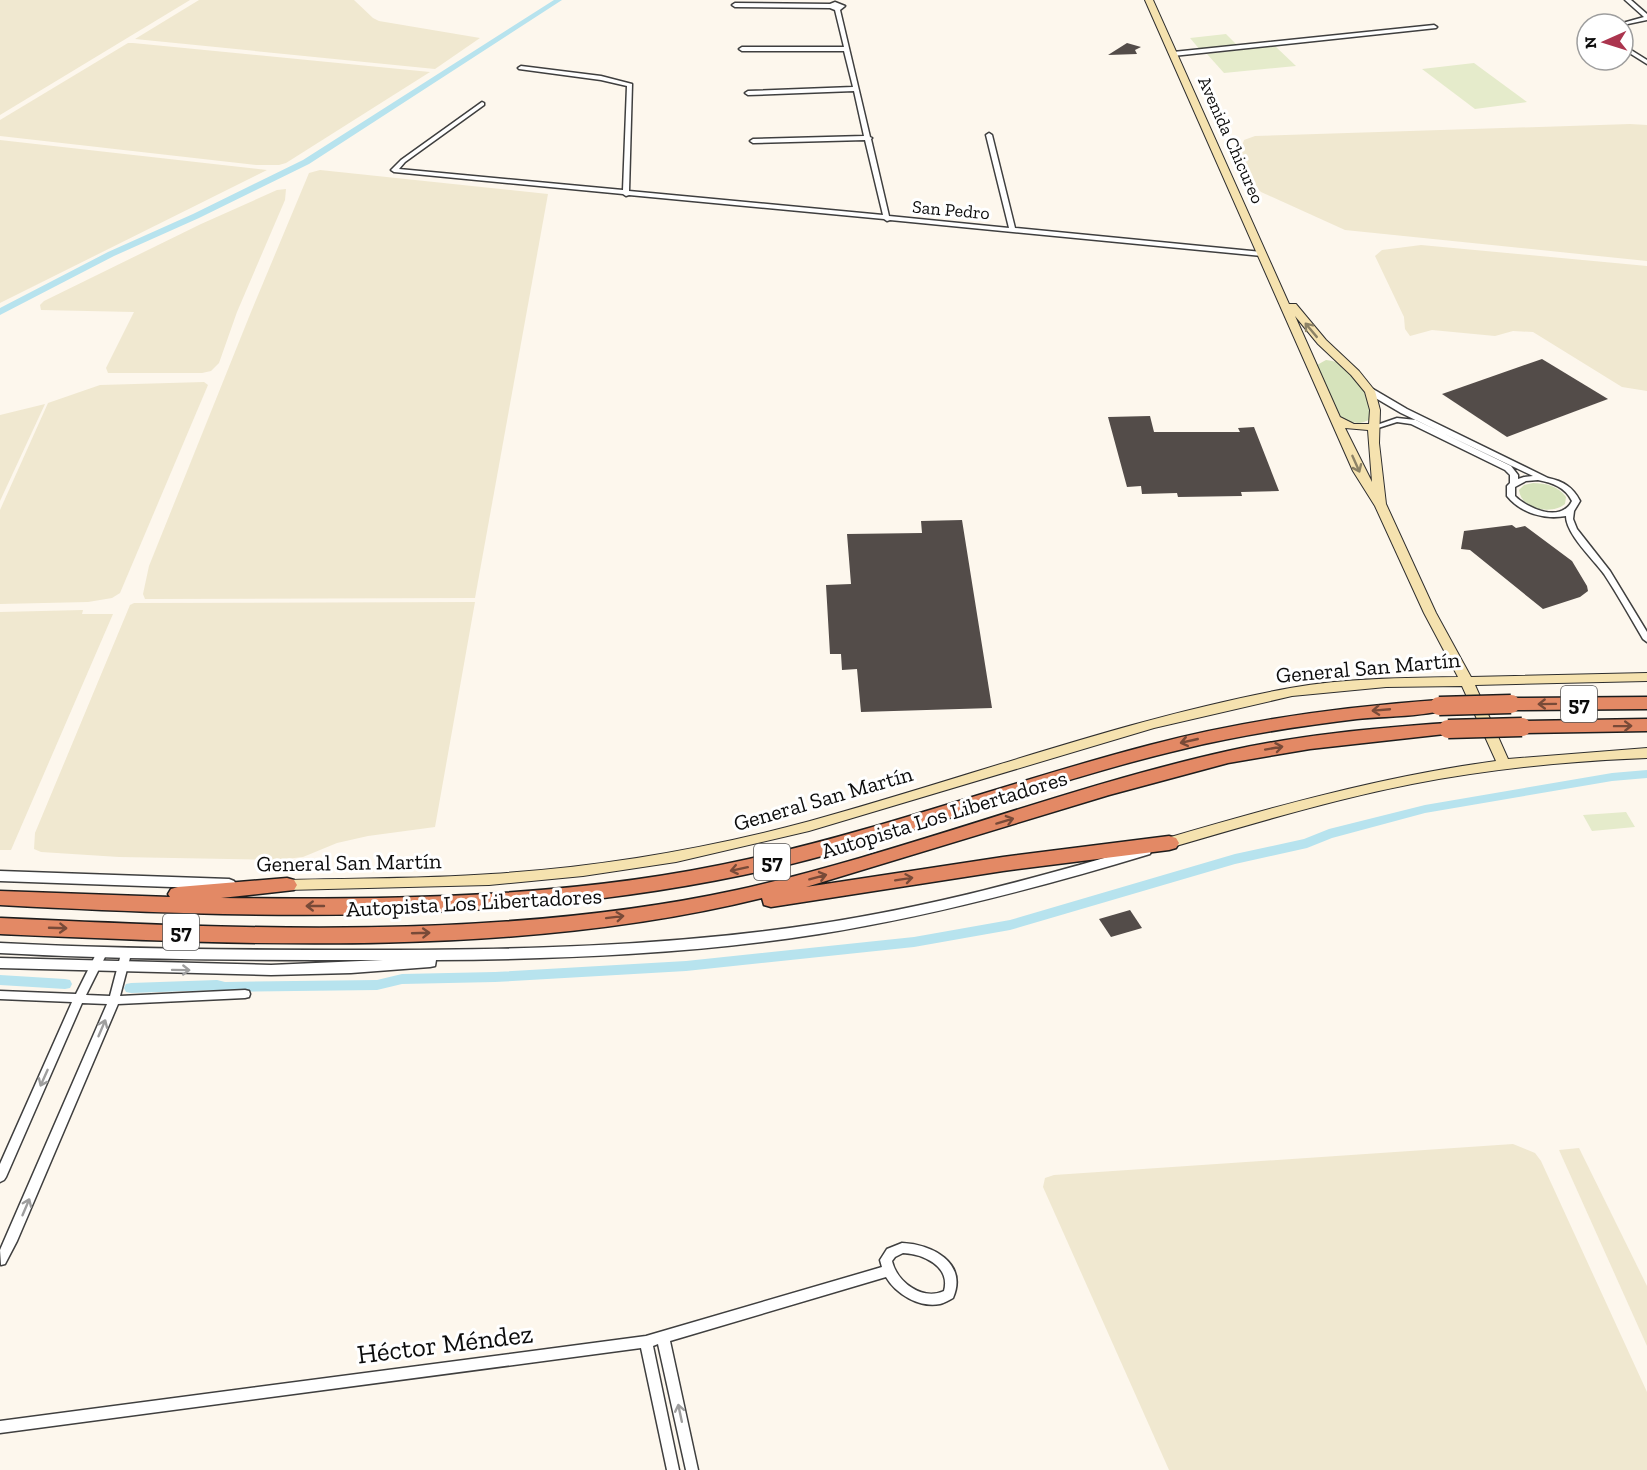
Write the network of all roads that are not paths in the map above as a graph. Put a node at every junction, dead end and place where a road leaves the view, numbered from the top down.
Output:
1 (1628, 0) edge
2 (1152, 1) edge
3 (735, 5) dead end
4 (1647, 17) edge
5 (1434, 27) dead end
6 (742, 49) dead end
7 (847, 50) junction
8 (1173, 54) junction
9 (521, 68) dead end
10 (858, 89) junction
11 (748, 93) dead end
12 (482, 104) dead end
13 (989, 135) dead end
14 (869, 138) junction
15 (753, 141) dead end
16 (626, 194) junction
17 (887, 219) junction
18 (1013, 231) junction
19 (1262, 254) junction
20 (1281, 294) junction
21 (1344, 363) junction
22 (1312, 364) junction
23 (1370, 391) junction
24 (1336, 419) junction
25 (1375, 427) junction
26 (1545, 479) junction
27 (1514, 483) junction
28 (1381, 506) junction
29 (1570, 511) junction
30 (1546, 514) junction
31 (1573, 529) junction
32 (1647, 639) edge
33 (1647, 677) edge
34 (1465, 680) junction
35 (1647, 703) edge
36 (1647, 725) edge
37 (1647, 753) edge
38 (1504, 764) junction
39 (1169, 843) junction
40 (0, 876) edge
41 (287, 885) junction
42 (0, 898) edge
43 (88, 902) junction
44 (658, 912) junction
45 (0, 926) edge
46 (0, 948) edge
47 (102, 953) junction
48 (124, 961) junction
49 (0, 963) edge
50 (94, 967) junction
51 (245, 994) dead end
52 (0, 995) edge
53 (79, 998) junction
54 (114, 1000) junction
55 (0, 1177) edge
56 (0, 1262) edge
57 (888, 1271) junction
58 (663, 1338) junction
59 (646, 1342) junction
60 (0, 1427) edge
61 (673, 1470) edge
62 (692, 1470) edge

1 - 4 street
2 - 8 main road, Avenida Chicureo
3 - 7 street
5 - 8 street
6 - 7 street
7 - 10 street
8 - 19 main road, Avenida Chicureo
9 - 16 street
10 - 11 street
10 - 14 street
12 - 16 street, San Pedro
13 - 18 street
14 - 15 street
14 - 17 street
16 - 17 street, San Pedro
17 - 18 street, San Pedro
18 - 19 street, San Pedro
19 - 20 main road, Avenida Chicureo
21 -> 20 main road, Avenida Chicureo
20 - 22 main road, Avenida Chicureo
21 - 22 main road
21 - 23 main road, Avenida Chicureo
22 - 24 main road, Avenida Chicureo
23 - 25 main road, Avenida Chicureo
23 - 26 street
24 - 25 main road
24 -> 28 main road, Avenida Chicureo
25 - 27 street
25 - 28 main road, Avenida Chicureo
26 - 27 street
26 - 29 street
27 - 30 street
28 - 34 main road, Avenida Chicureo
29 - 30 street
29 - 31 street
30 - 31 street
31 - 32 street
33 - 34 main road, General San Martín
34 - 38 main road, Avenida Chicureo
34 - 41 main road, General San Martín
35 -> 43 highway, Autopista Los Libertadores / 57, bridge
44 -> 36 highway, Autopista Los Libertadores / 57, bridge
37 - 38 main road
38 - 39 main road
44 -> 39 highway
39 - 48 street
40 - 41 street, General San Martín
41 - 43 highway
42 - 43 highway, Autopista Los Libertadores / 57
45 -> 44 highway, Autopista Los Libertadores / 57
46 - 47 street
47 - 48 street
47 - 50 street
48 - 50 street
48 - 54 street
49 - 50 street
50 - 53 street
51 - 54 street
52 - 53 street
53 - 54 street
53 -> 55 street
56 -> 54 street
57 - 57 street
57 - 58 street, Héctor Méndez
58 - 59 street, Héctor Méndez
62 -> 58 street
59 - 60 street, Héctor Méndez
59 - 61 street

